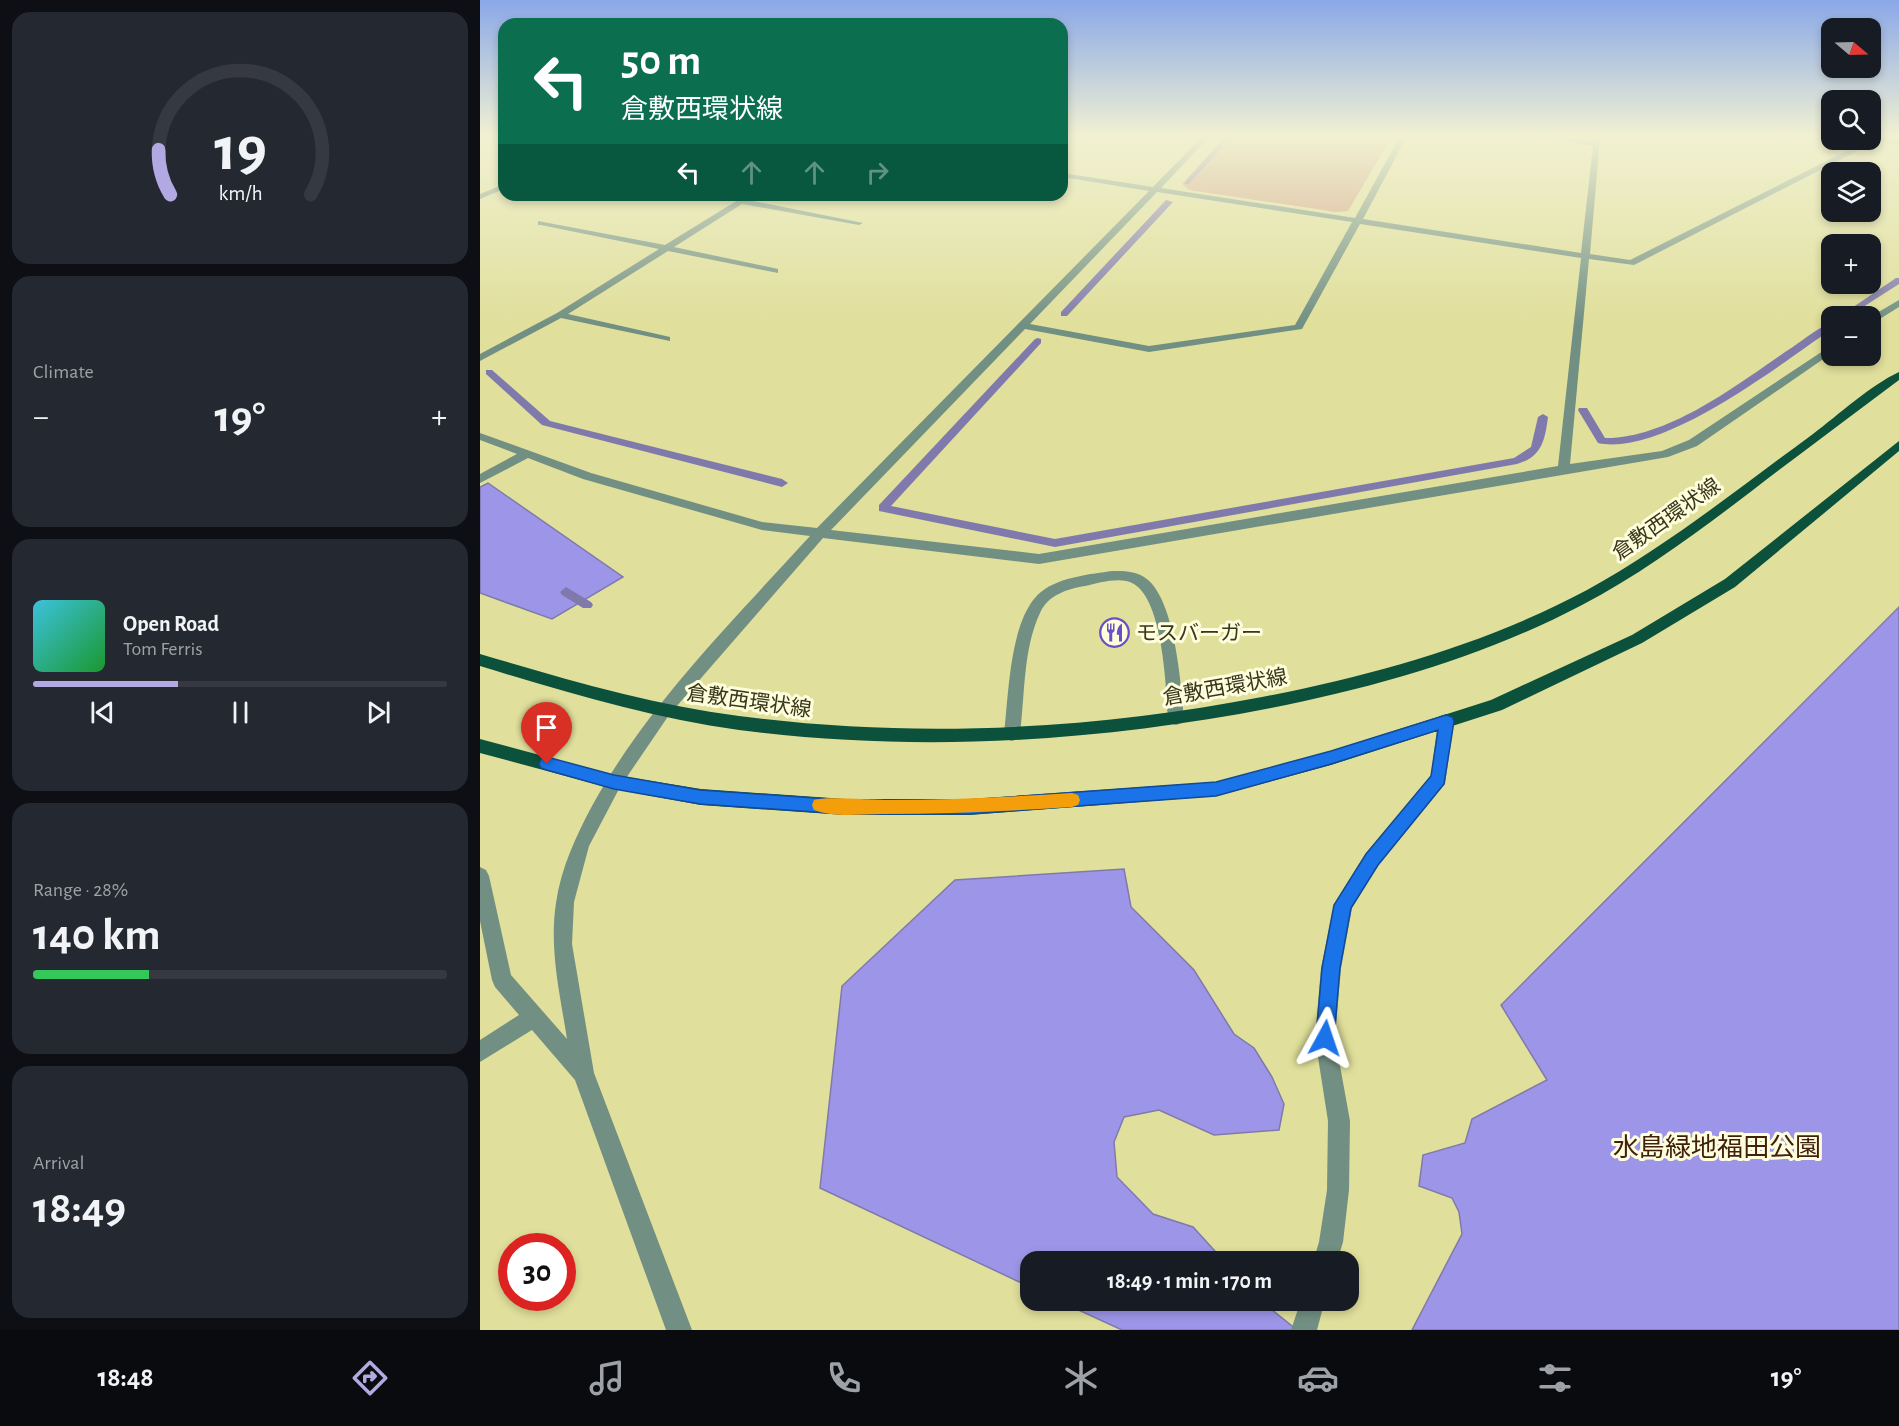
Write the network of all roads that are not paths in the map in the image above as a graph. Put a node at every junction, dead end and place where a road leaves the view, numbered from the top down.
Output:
1 (1144, 200) edge
2 (1225, 200) edge
3 (1369, 200) edge
4 (1592, 200) edge
5 (1756, 200) edge
6 (740, 201) joint
7 (1357, 221) junction
8 (541, 223) dead end
9 (859, 223) dead end
10 (666, 248) junction
11 (1587, 257) junction
12 (776, 271) dead end
13 (1899, 303) edge
14 (560, 315) junction
15 (1881, 315) edge
16 (1021, 325) junction
17 (666, 339) dead end
18 (1821, 356) edge
19 (480, 358) edge
20 (1899, 375) edge
21 (480, 436) edge
22 (1899, 446) edge
23 (526, 454) junction
24 (1564, 469) junction
25 (480, 479) edge
26 (819, 534) junction
27 (480, 660) edge
28 (663, 710) junction
29 (1176, 718) junction
30 (1446, 721) junction
31 (1012, 734) junction
32 (480, 746) edge
33 (614, 782) junction
34 (480, 876) edge
35 (534, 1017) junction
36 (480, 1052) edge
37 (584, 1073) junction
38 (1328, 1251) edge
39 (1310, 1311) edge
40 (1305, 1329) edge
41 (679, 1330) edge

1 - 16 street
2 - 7 street
3 - 7 street
4 - 11 street
5 - 11 street
6 - 9 street
6 - 10 street
7 - 11 street
7 - 16 street
8 - 10 street
10 - 12 street
10 - 14 street
11 - 24 street
13 - 15 street
14 - 17 street
14 - 19 street
16 - 26 street
18 - 24 street
20 - 29 main road, 倉敷西環状線
21 - 23 street
22 - 30 main road
23 - 25 street
23 - 26 street
24 - 26 street
26 - 28 street
27 - 28 main road, 倉敷西環状線
28 - 31 main road, 倉敷西環状線
28 - 33 street
29 - 31 main road, 倉敷西環状線
29 - 31 street
30 - 33 main road
30 - 38 street
32 - 33 main road
33 - 37 street
34 - 35 street
35 - 36 street
35 - 37 street
37 - 41 street
39 - 40 street

